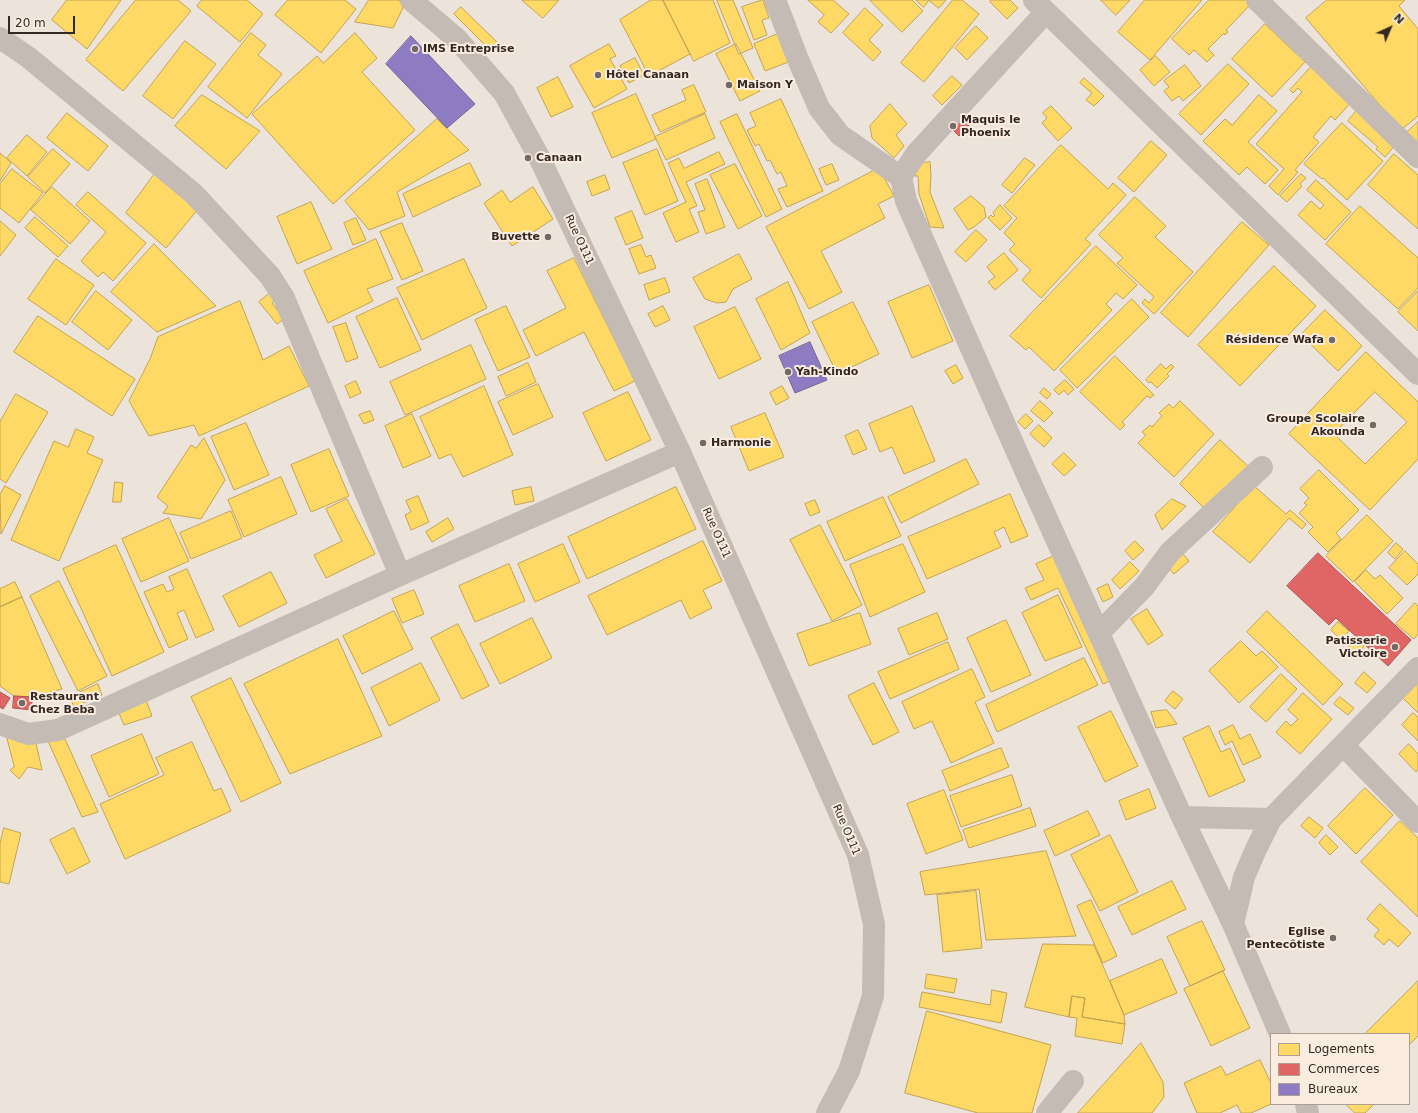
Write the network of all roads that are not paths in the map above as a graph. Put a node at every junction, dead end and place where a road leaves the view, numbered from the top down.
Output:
1 (411, 0) edge
2 (775, 0) edge
3 (1257, 0) edge
4 (1040, 6) edge
5 (0, 38) edge
6 (1418, 157) edge
7 (901, 177) junction
8 (1418, 374) edge
9 (680, 452) junction
10 (1262, 467) dead end
11 (400, 575) junction
12 (1099, 633) junction
13 (1418, 668) edge
14 (0, 724) edge
15 (1343, 745) junction
16 (1182, 817) junction
17 (1271, 819) junction
18 (1418, 822) edge
19 (1233, 924) junction
20 (1280, 1033) edge
21 (1073, 1081) dead end
22 (827, 1113) edge
23 (1047, 1113) edge

1 - 9 street, Rue O111
2 - 7 street
3 - 6 street
4 - 7 street
4 - 8 street
5 - 11 street
7 - 12 street
9 - 11 street
9 - 22 street, Rue O111
10 - 12 street
11 - 14 street
12 - 16 street
13 - 15 street
15 - 17 street
15 - 18 street
16 - 17 street
16 - 19 street
17 - 19 street
19 - 20 street
21 - 23 street

